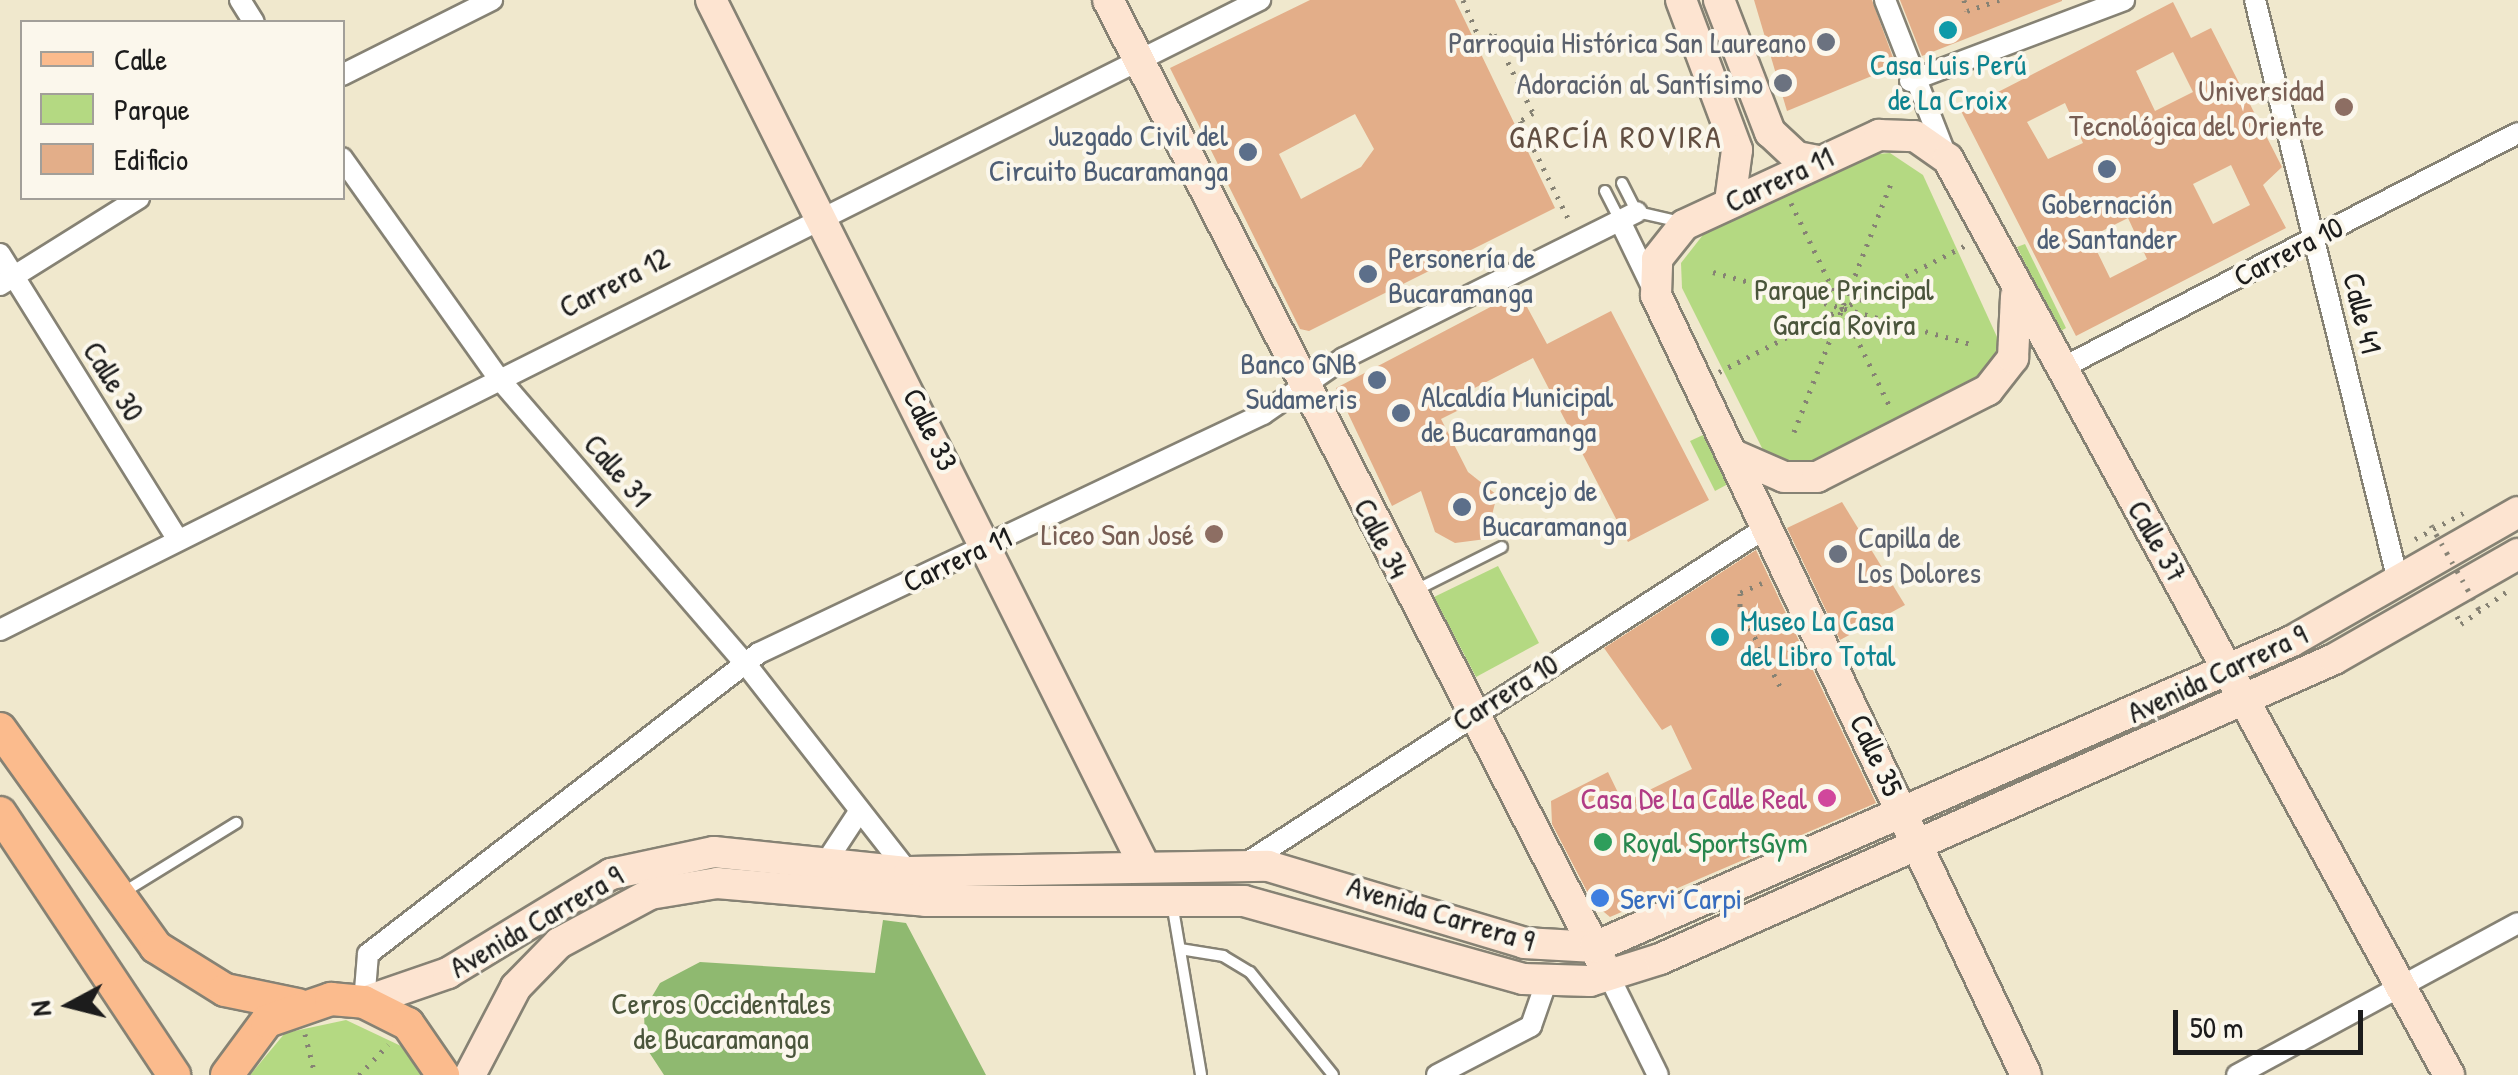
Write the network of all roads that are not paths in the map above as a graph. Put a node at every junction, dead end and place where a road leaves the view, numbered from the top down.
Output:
1 (492, 0) edge
2 (711, 0) edge
3 (1108, 0) edge
4 (1260, 0) edge
5 (1681, 0) edge
6 (1720, 0) edge
7 (1885, 0) edge
8 (2124, 0) edge
9 (2255, 0) edge
10 (1136, 54) junction
11 (345, 74) edge
12 (1910, 81) junction
13 (2518, 133) edge
14 (1948, 159) junction
15 (1817, 161) junction
16 (345, 162) edge
17 (1622, 182) dead end
18 (1605, 190) dead end
19 (136, 200) edge
20 (1730, 202) junction
21 (824, 210) junction
22 (1628, 216) junction
23 (1698, 218) junction
24 (2313, 238) junction
25 (0, 254) edge
26 (7, 281) edge
27 (2016, 290) junction
28 (1656, 294) junction
29 (2058, 370) junction
30 (496, 375) junction
31 (1304, 386) junction
32 (1736, 456) junction
33 (2518, 512) edge
34 (1770, 526) junction
35 (178, 540) junction
36 (987, 544) junction
37 (1502, 547) dead end
38 (2518, 554) edge
39 (2398, 581) junction
40 (1410, 593) junction
41 (0, 630) edge
42 (744, 663) junction
43 (2232, 668) junction
44 (2249, 698) junction
45 (1472, 711) junction
46 (0, 728) edge
47 (858, 812) junction
48 (0, 813) edge
49 (1905, 815) junction
50 (236, 823) dead end
51 (1918, 844) junction
52 (1143, 863) junction
53 (824, 864) junction
54 (1245, 864) junction
55 (909, 872) junction
56 (1171, 897) junction
57 (114, 898) junction
58 (926, 901) junction
59 (2518, 923) edge
60 (1595, 948) junction
61 (1180, 949) junction
62 (1609, 976) junction
63 (1546, 983) junction
64 (2403, 990) junction
65 (364, 1002) junction
66 (298, 1005) junction
67 (174, 1075) edge
68 (228, 1075) edge
69 (443, 1075) edge
70 (470, 1075) edge
71 (1201, 1075) edge
72 (1333, 1075) edge
73 (1436, 1075) edge
74 (1658, 1075) edge
75 (2026, 1075) edge
76 (2237, 1075) edge
77 (2449, 1075) edge

1 - 11 street
2 - 21 main road, Calle 33
3 - 10 main road, Calle 34
4 - 10 street, Carrera 12
5 - 20 main road
6 - 15 main road
7 - 12 street, Calle 37
8 - 12 street
9 - 24 street, Calle 41
10 - 21 street, Carrera 12
10 - 31 main road, Calle 34
12 - 14 street, Calle 37
13 - 24 street, Carrera 10
14 - 15 main road, Carrera 11
14 - 27 main road, Calle 37
15 - 20 main road, Carrera 11
16 - 30 street, Calle 31
17 - 22 lane
18 - 22 lane
19 - 26 street
20 - 23 main road, Carrera 11
21 - 30 street, Carrera 12
21 - 36 main road, Calle 33
22 - 23 lane
22 - 28 street, Calle 35
22 - 31 street, Carrera 11
23 - 28 main road, Carrera 11
24 - 29 street, Carrera 10
24 - 39 street, Calle 41
25 - 26 street, Calle 30
26 - 35 street, Calle 30
27 - 29 main road, Calle 37
27 - 32 main road
28 - 32 main road, Calle 35
29 - 43 main road, Calle 37
30 - 35 street, Carrera 12
30 - 42 street, Calle 31
31 - 36 street, Carrera 11
31 - 40 main road, Calle 34
32 - 34 main road, Calle 35
33 - 39 main road, Avenida Carrera 9
34 - 45 street, Carrera 10
34 - 49 main road, Calle 35
35 - 41 street, Carrera 12
36 - 42 street, Carrera 11
36 - 52 main road, Calle 33
37 - 40 lane
38 - 44 main road, Avenida Carrera 9
39 - 43 main road, Avenida Carrera 9
40 - 45 main road, Calle 34
42 - 47 street, Calle 31
42 - 65 street, Carrera 11
43 - 44 main road, Calle 37
43 - 49 main road, Avenida Carrera 9
44 - 51 main road, Avenida Carrera 9
44 - 64 main road, Calle 37
45 - 54 street, Carrera 10
45 - 60 main road, Calle 34
46 - 57 main road
47 - 53 street
47 - 55 street, Calle 31
48 - 67 main road
49 - 51 main road, Calle 35
49 - 60 main road, Avenida Carrera 9
50 - 57 lane
51 - 62 main road, Avenida Carrera 9
51 - 75 main road, Calle 35
52 - 54 main road, Avenida Carrera 9
52 - 55 main road, Avenida Carrera 9
53 - 55 main road, Avenida Carrera 9
53 - 65 main road, Avenida Carrera 9
54 - 60 main road, Avenida Carrera 9
55 - 58 street, Calle 31
56 - 58 main road, Avenida Carrera 9
56 - 61 lane
56 - 63 main road, Avenida Carrera 9
57 - 66 main road
58 - 70 main road, Avenida Carrera 9
59 - 64 street
60 - 62 main road, Calle 34
61 - 71 lane
61 - 72 lane
62 - 63 main road, Avenida Carrera 9
62 - 74 street, Calle 34
63 - 73 street
64 - 76 street
64 - 77 main road, Calle 37
65 - 66 main road
65 - 69 main road
66 - 68 main road

